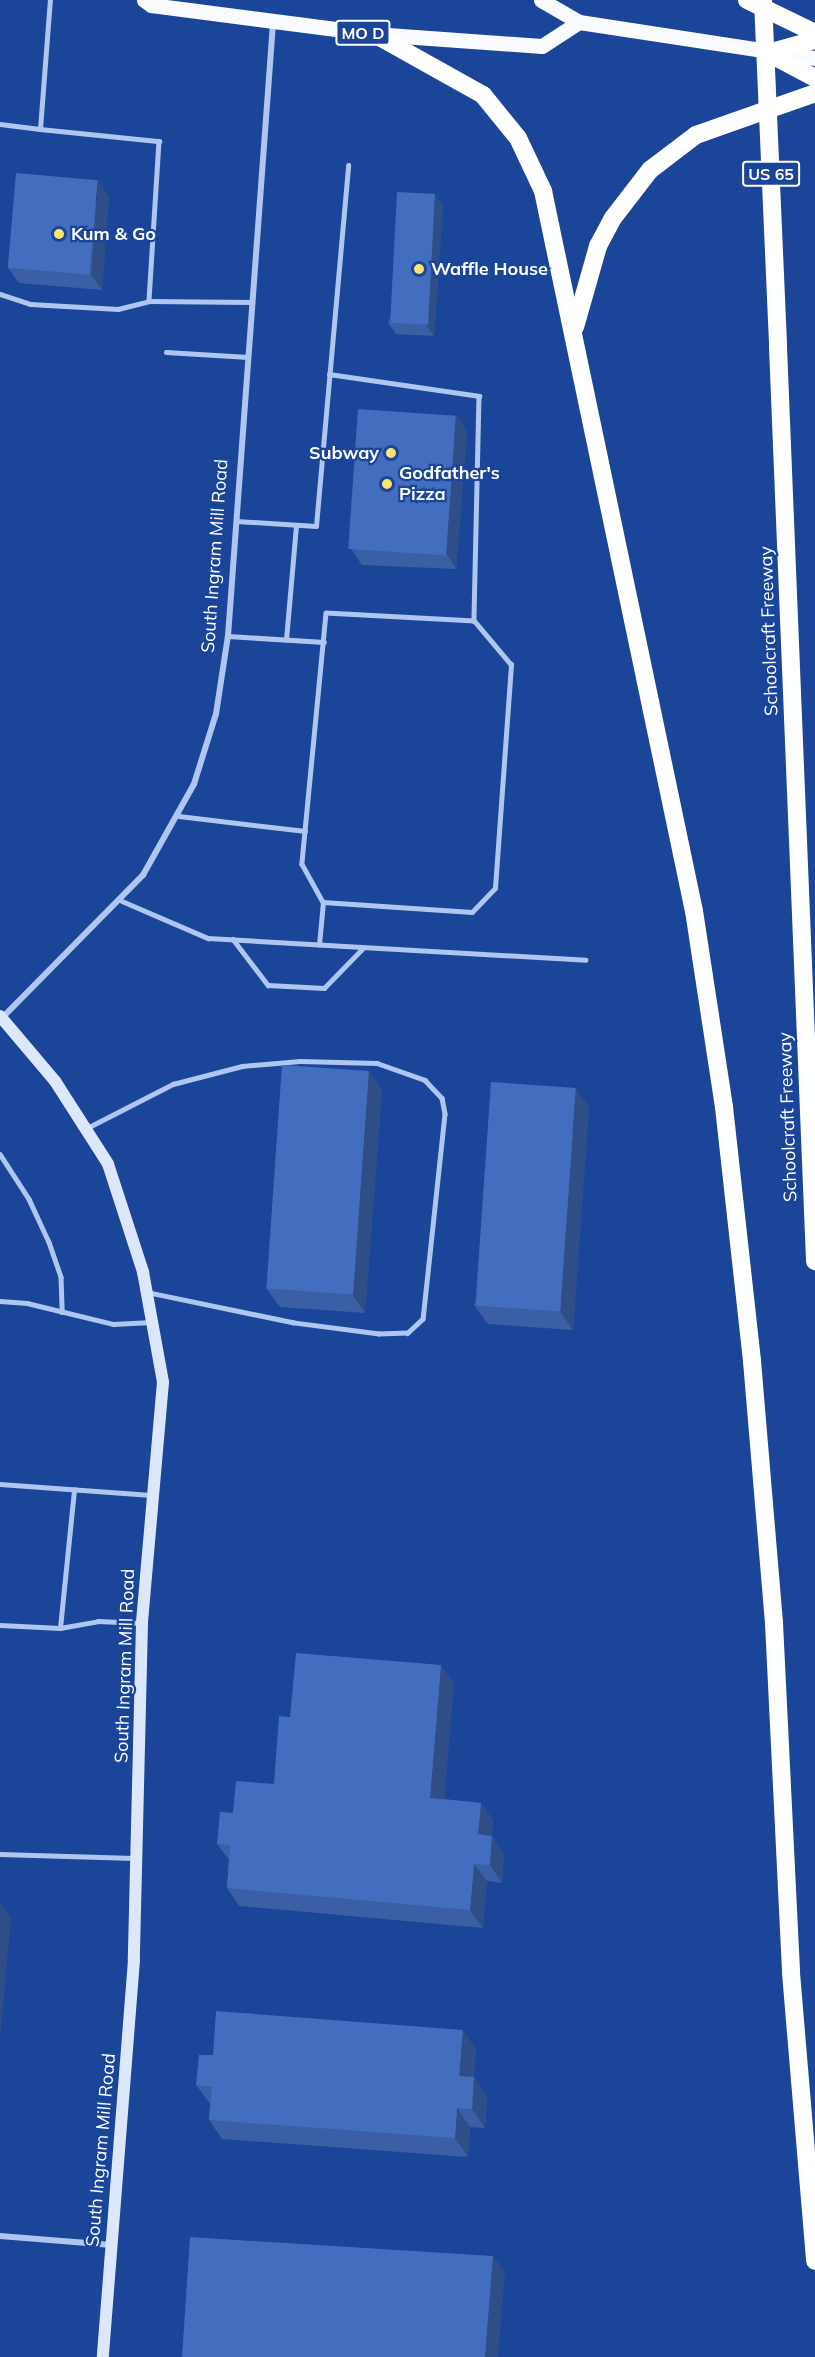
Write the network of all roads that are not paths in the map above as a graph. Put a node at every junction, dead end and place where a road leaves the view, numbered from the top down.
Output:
1 (50, 0) edge
2 (144, 0) edge
3 (541, 0) edge
4 (747, 0) edge
5 (763, 0) edge
6 (579, 22) junction
7 (273, 23) junction
8 (815, 33) edge
9 (374, 34) junction
10 (815, 40) edge
11 (768, 53) junction
12 (815, 58) edge
13 (815, 78) edge
14 (815, 93) edge
15 (0, 124) edge
16 (40, 129) junction
17 (348, 165) dead end
18 (0, 294) edge
19 (149, 301) junction
20 (252, 302) junction
21 (573, 340) junction
22 (166, 352) dead end
23 (248, 357) junction
24 (329, 374) junction
25 (236, 521) junction
26 (296, 525) junction
27 (474, 621) junction
28 (228, 636) junction
29 (286, 640) junction
30 (324, 642) junction
31 (179, 816) junction
32 (305, 831) junction
33 (122, 901) junction
34 (323, 902) junction
35 (233, 939) junction
36 (319, 945) junction
37 (363, 948) junction
38 (585, 960) dead end
39 (1, 1017) edge
40 (85, 1129) junction
41 (0, 1154) edge
42 (815, 1261) edge
43 (146, 1293) junction
44 (0, 1300) edge
45 (62, 1312) junction
46 (152, 1322) junction
47 (0, 1484) edge
48 (74, 1490) junction
49 (151, 1495) junction
50 (142, 1623) junction
51 (0, 1625) edge
52 (60, 1628) junction
53 (0, 1854) edge
54 (137, 1858) junction
55 (0, 2236) edge
56 (112, 2245) junction
57 (815, 2261) edge
58 (104, 2357) edge

1 - 16 lane
2 - 7 main road, MO D
3 - 6 main road
4 - 8 highway
5 - 42 highway, Schoolcraft Freeway / US 65, bridge
6 - 9 main road, MO D
6 - 11 main road
7 - 9 main road, MO D
7 - 20 street, South Ingram Mill Road
9 - 21 highway
10 - 11 highway
11 - 12 main road
11 - 13 highway
14 - 21 highway
15 - 16 lane
16 - 19 lane
17 - 24 lane
18 - 19 lane
19 - 20 lane
20 - 23 street, South Ingram Mill Road
21 - 57 highway
22 - 23 lane
23 - 25 street, South Ingram Mill Road
24 - 26 lane
24 - 27 lane
25 - 26 lane
25 - 28 street, South Ingram Mill Road
26 - 29 lane
27 - 30 lane
27 - 34 lane
28 - 29 lane
28 - 31 street, South Ingram Mill Road
29 - 30 lane
30 - 32 lane
31 - 32 lane
31 - 33 street, South Ingram Mill Road
32 - 34 lane
33 - 35 lane
33 - 39 street, South Ingram Mill Road
34 - 36 lane
35 - 36 lane
35 - 37 lane
36 - 37 lane
37 - 38 lane
39 - 40 street, South Ingram Mill Road
40 - 43 street, South Ingram Mill Road
40 - 43 lane
41 - 45 lane
43 - 46 street, South Ingram Mill Road
44 - 45 lane
45 - 46 lane
46 - 49 street, South Ingram Mill Road
47 - 48 lane
48 - 49 lane
48 - 52 lane
49 - 50 street, South Ingram Mill Road
50 - 52 lane
50 - 54 street, South Ingram Mill Road
51 - 52 lane
53 - 54 lane
54 - 56 street, South Ingram Mill Road
55 - 56 street
56 - 58 street, South Ingram Mill Road

